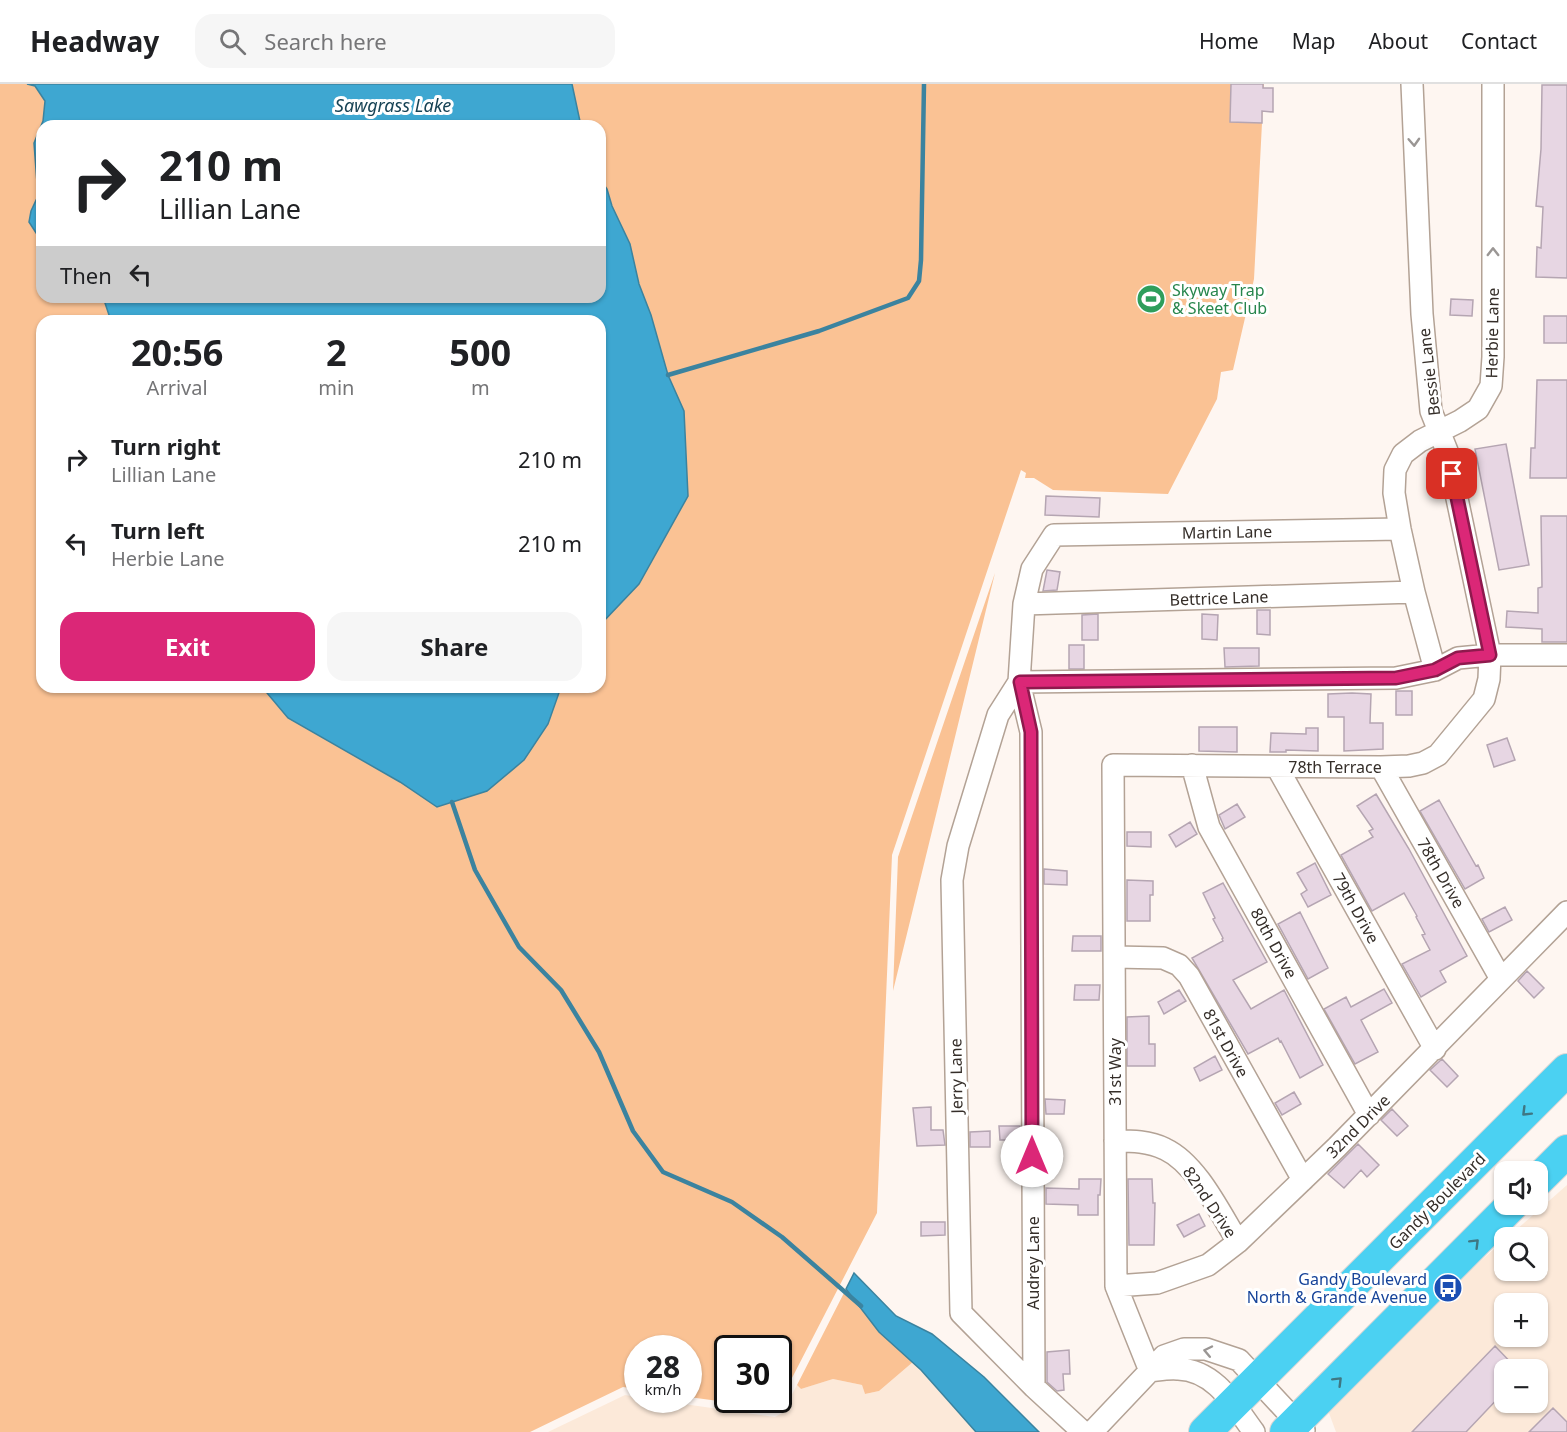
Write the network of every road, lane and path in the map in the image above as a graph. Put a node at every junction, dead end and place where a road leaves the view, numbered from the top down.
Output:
1 (1412, 84) edge
2 (1493, 84) edge
3 (1438, 430) junction
4 (1400, 529) junction
5 (1054, 535) joint
6 (1413, 592) junction
7 (1024, 604) junction
8 (1490, 655) junction
9 (1567, 655) edge
10 (1435, 670) junction
11 (1020, 682) junction
12 (1113, 765) joint
13 (1192, 765) junction
14 (1277, 767) junction
15 (1381, 767) junction
16 (1567, 912) edge
17 (1115, 957) junction
18 (1501, 979) junction
19 (1435, 1049) junction
20 (1567, 1070) edge
21 (1369, 1115) junction
22 (1115, 1141) junction
23 (1567, 1151) edge
24 (1548, 1170) edge
25 (1303, 1180) junction
26 (1502, 1215) edge
27 (1238, 1242) junction
28 (1116, 1286) junction
29 (1150, 1371) junction
30 (1257, 1380) junction
31 (1034, 1388) junction
32 (1233, 1404) junction
33 (1296, 1429) edge
34 (1083, 1432) edge
35 (1092, 1432) edge
36 (1205, 1432) edge
37 (1254, 1432) edge

1 -> 3 street, Bessie Lane
3 -> 2 street, Herbie Lane
3 - 4 street, Bessie Lane
3 - 8 street
4 - 5 street, Martin Lane
4 - 6 street, Bessie Lane
5 - 7 street, Audrey Lane
6 - 7 street, Bettrice Lane
6 - 10 street, Bessie Lane
7 - 11 street, Audrey Lane
8 - 9 street
8 - 10 street
8 - 15 street, 78th Terrace
10 - 11 street
11 - 31 street, Audrey Lane
11 - 31 street, Jerry Lane
12 - 13 street, 78th Terrace
12 - 17 street, 31st Way
13 - 14 street, 78th Terrace
13 - 21 street, 80th Drive
14 - 15 street, 78th Terrace
14 - 19 street, 79th Drive
15 - 18 street, 78th Drive
16 - 18 street, 32nd Drive
17 - 22 street, 31st Way
17 - 25 street, 81st Drive
18 - 19 street, 32nd Drive
19 - 21 street, 32nd Drive
20 -> 30 highway, Gandy Boulevard
21 - 25 street, 32nd Drive
22 - 27 street, 82nd Drive
22 - 28 street, 31st Way
23 - 24 highway
25 - 27 street, 32nd Drive
33 -> 26 highway
27 - 28 street, 32nd Drive
28 - 29 street, 31st Way
30 -> 29 street
29 - 32 street
29 - 35 street
30 - 32 highway, Gandy Boulevard
30 - 33 street
31 - 34 street, Jerry Lane
32 - 36 highway, Gandy Boulevard
32 - 37 street

